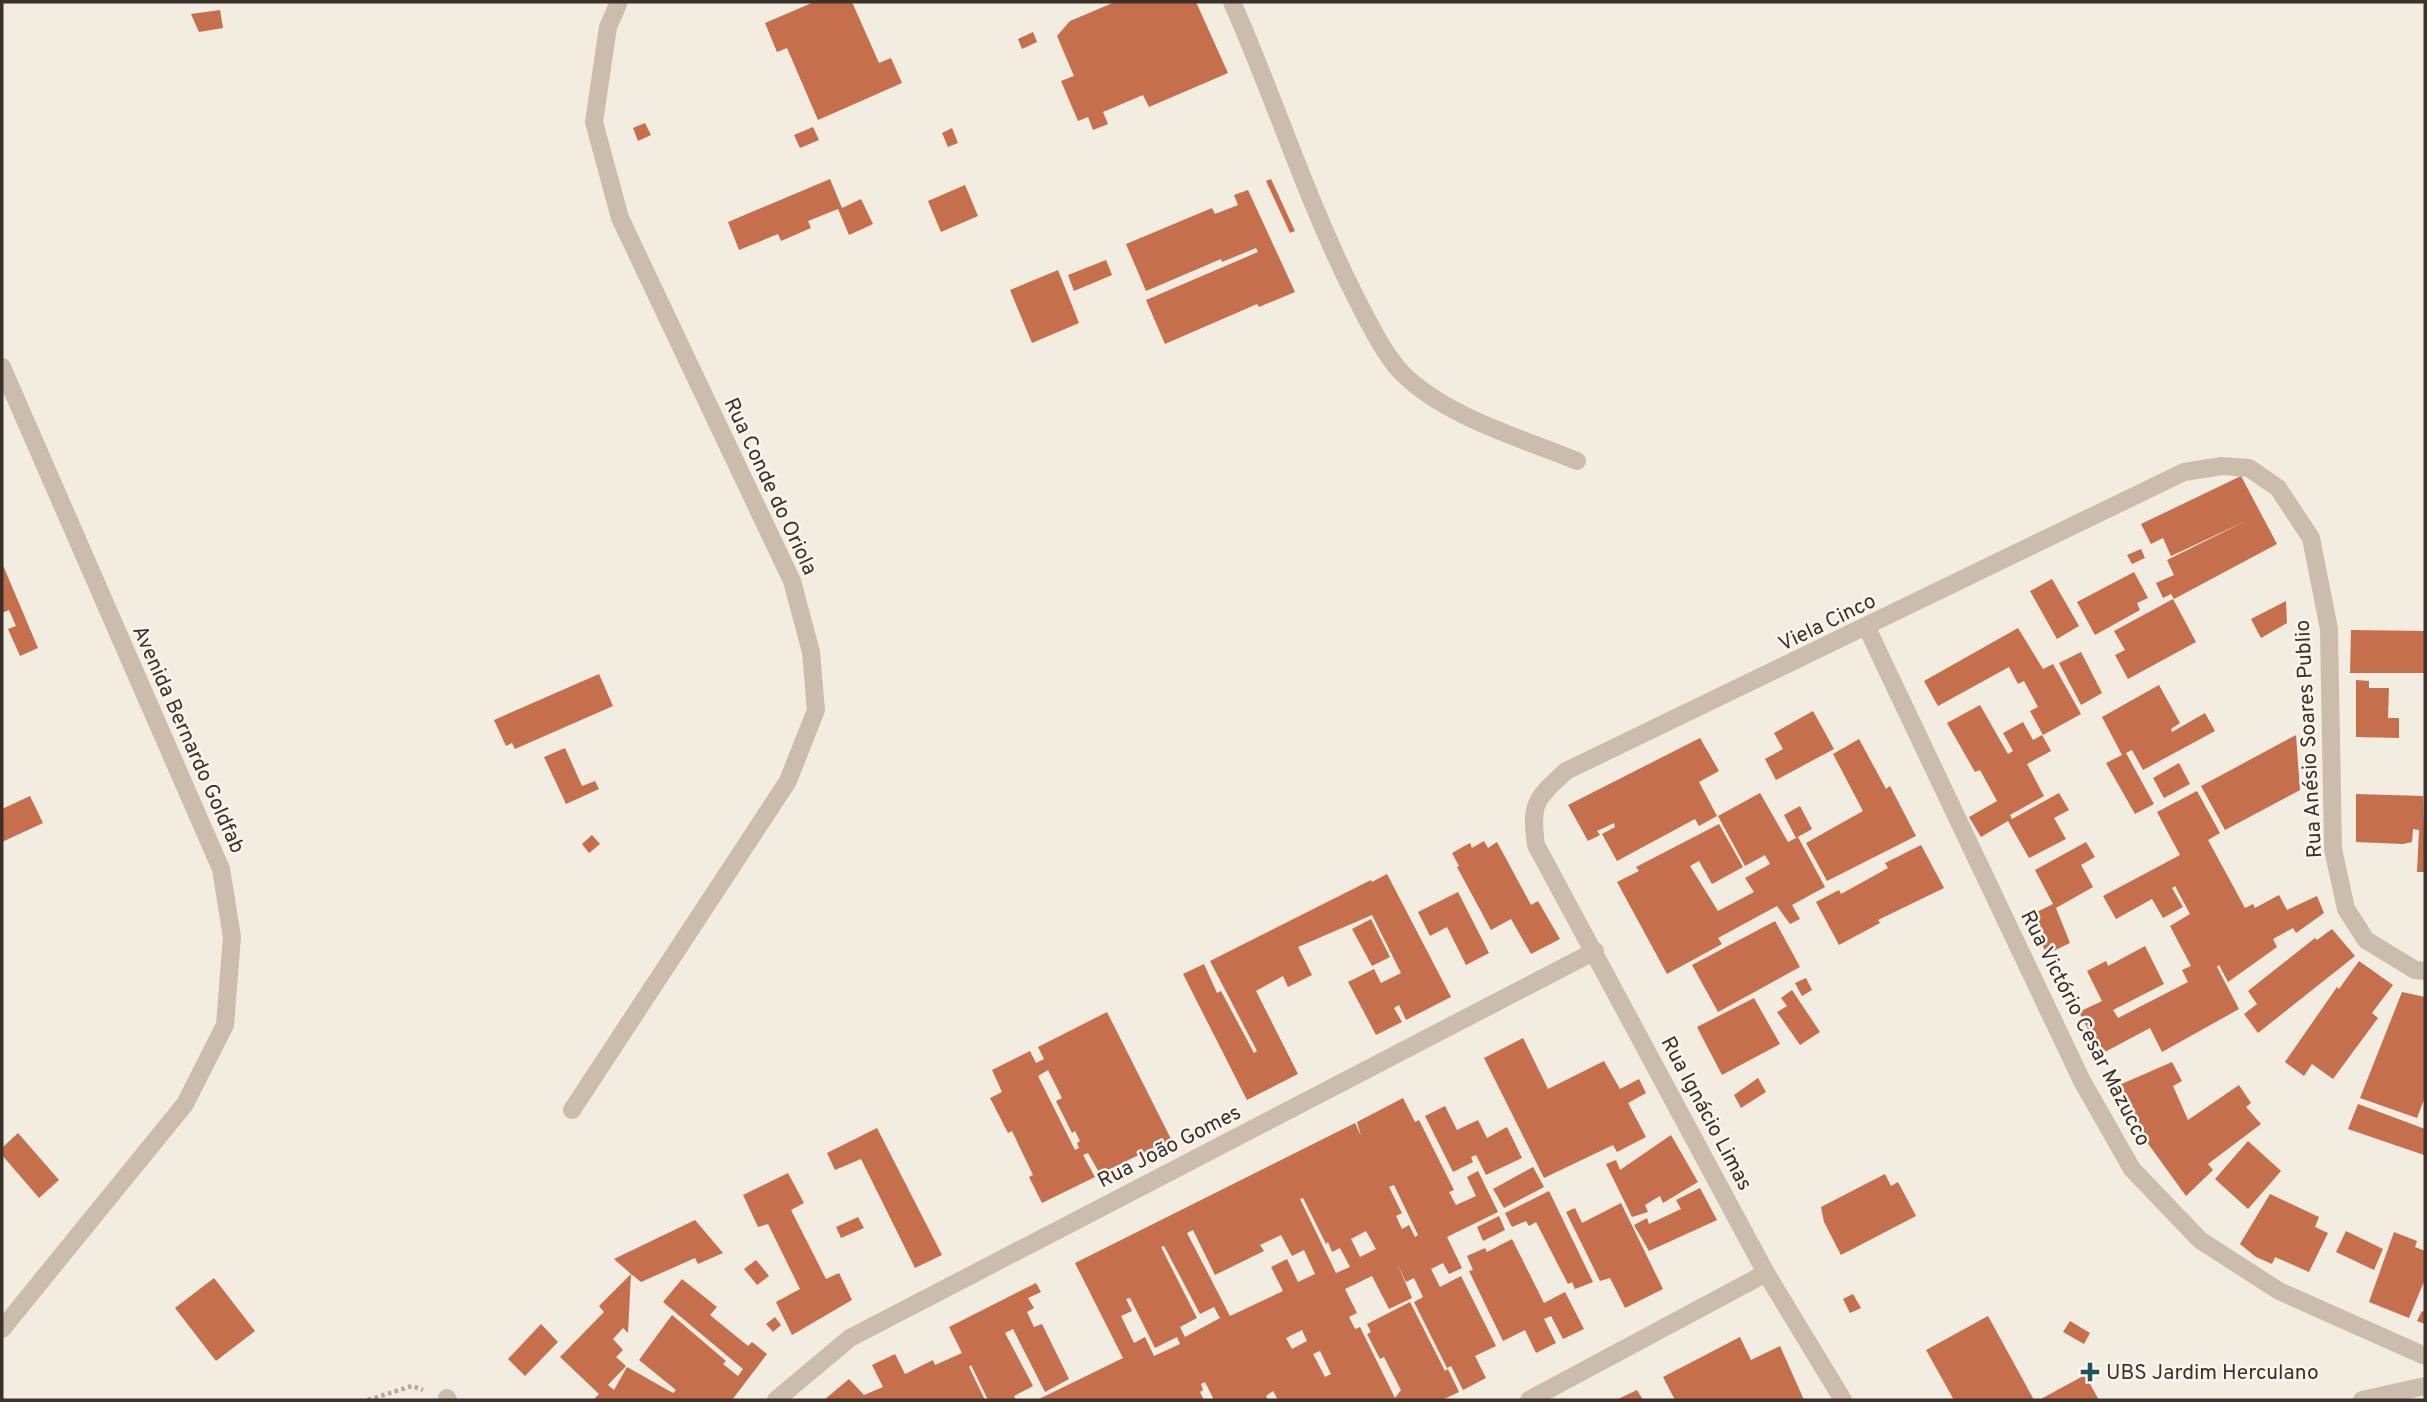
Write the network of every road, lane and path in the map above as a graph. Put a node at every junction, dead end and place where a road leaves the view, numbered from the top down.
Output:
1 (618, 2) edge
2 (1232, 2) edge
3 (2, 367) edge
4 (1577, 461) dead end
5 (2184, 472) joint
6 (1867, 628) junction
7 (1536, 845) joint
8 (1595, 951) junction
9 (2425, 971) edge
10 (572, 1111) dead end
11 (1766, 1273) junction
12 (2, 1329) edge
13 (2425, 1356) edge
14 (2425, 1386) edge
15 (447, 1399) edge
16 (368, 1400) edge
17 (776, 1400) edge
18 (1529, 1400) edge
19 (1843, 1400) edge
20 (2362, 1400) edge

1 - 10 street, Rua Conde do Oriola
2 - 4 street
3 - 12 street, Avenida Bernardo Goldfab
5 - 6 street, Viela Cinco
5 - 9 street, Rua Anésio Soares Publio
6 - 7 street, Viela Cinco
6 - 13 street, Rua Victório Cesar Mazucco
7 - 8 street, Rua Ignácio Limas
8 - 11 street, Rua Ignácio Limas
8 - 17 street, Rua João Gomes
11 - 18 street
11 - 19 street, Rua Ignácio Limas
14 - 20 street
15 - 16 path

